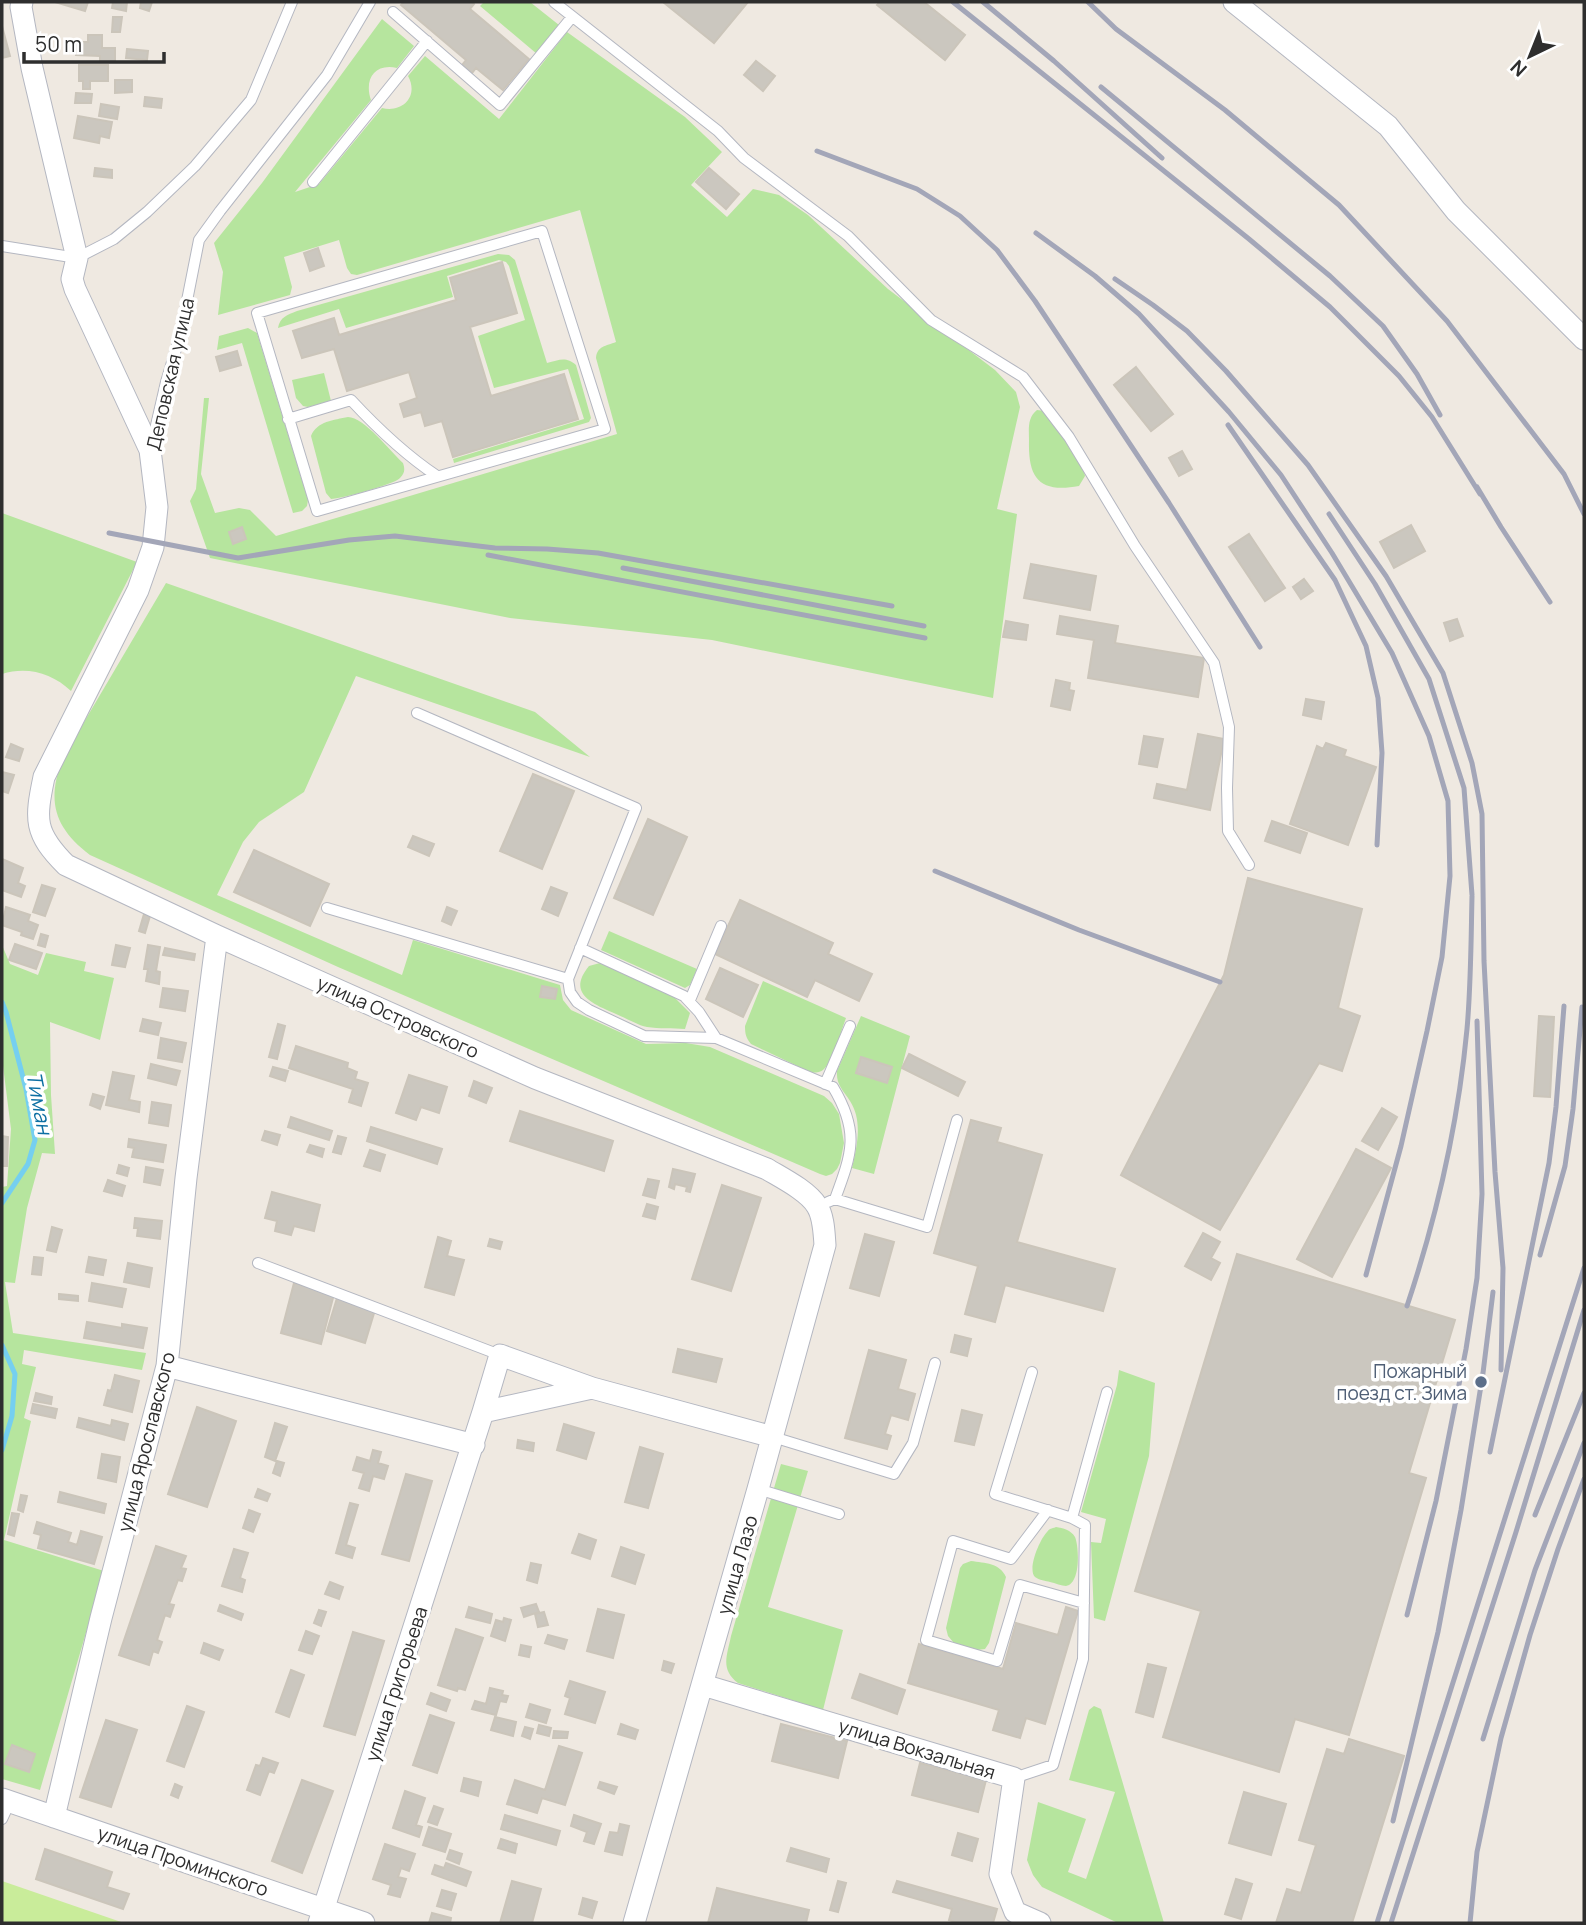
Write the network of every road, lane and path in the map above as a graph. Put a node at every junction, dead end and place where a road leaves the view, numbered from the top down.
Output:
1 (22, 2) edge
2 (292, 2) edge
3 (370, 2) edge
4 (554, 2) edge
5 (1234, 2) edge
6 (393, 12) dead end
7 (572, 17) junction
8 (427, 41) junction
9 (313, 182) dead end
10 (2, 246) edge
11 (74, 269) junction
12 (1584, 339) edge
13 (288, 419) junction
14 (150, 450) junction
15 (437, 476) junction
16 (417, 713) dead end
17 (44, 777) joint
18 (1249, 865) dead end
19 (327, 908) dead end
20 (722, 926) dead end
21 (217, 936) junction
22 (580, 948) junction
23 (568, 979) junction
24 (690, 1000) junction
25 (850, 1026) dead end
26 (716, 1038) junction
27 (825, 1084) junction
28 (957, 1120) dead end
29 (826, 1203) junction
30 (258, 1263) dead end
31 (499, 1355) junction
32 (935, 1363) dead end
33 (167, 1366) junction
34 (1032, 1372) dead end
35 (592, 1388) junction
36 (1107, 1392) dead end
37 (483, 1412) junction
38 (773, 1437) junction
39 (474, 1445) junction
40 (758, 1489) junction
41 (1048, 1510) junction
42 (839, 1514) dead end
43 (1072, 1518) junction
44 (1084, 1603) junction
45 (703, 1685) junction
46 (1014, 1779) junction
47 (5, 1807) edge
48 (54, 1817) junction
49 (321, 1916) edge
50 (1012, 1918) edge
51 (365, 1923) edge
52 (634, 1923) edge
53 (1040, 1923) edge

1 - 11 street
2 - 11 lane
3 - 14 lane, Деповская улица
4 - 7 lane
5 - 12 street
6 - 8 lane
7 - 8 lane
7 - 18 lane
8 - 9 lane
10 - 11 lane
11 - 14 street
13 - 15 lane
13 - 15 lane
13 - 15 lane
14 - 17 street, Деповская улица
16 - 22 lane
17 - 21 street, улица Островского
19 - 23 lane
20 - 24 lane
21 - 29 street, улица Островского
21 - 33 street, улица Ярославского
22 - 23 lane
22 - 24 lane
23 - 26 lane
24 - 26 lane
25 - 27 lane
26 - 27 lane
27 - 29 lane
28 - 29 lane
29 - 38 street, улица Лазо
30 - 31 lane
31 - 35 street
31 - 37 street, улица Григорьева
32 - 38 lane
33 - 39 street
33 - 48 street, улица Ярославского
34 - 41 lane
35 - 37 street
35 - 38 street
36 - 43 lane
37 - 39 street, улица Григорьева
38 - 40 street, улица Лазо
39 - 49 street, улица Григорьева
40 - 42 lane
40 - 45 street, улица Лазо
41 - 43 lane
41 - 44 lane
43 - 44 lane
44 - 46 lane
45 - 46 street, улица Вокзальная
45 - 52 street, улица Лазо
46 - 50 street, улица Вокзальная
47 - 48 street, улица Проминского
48 - 49 street, улица Проминского
49 - 51 street, улица Проминского
50 - 53 street, улица Вокзальная

